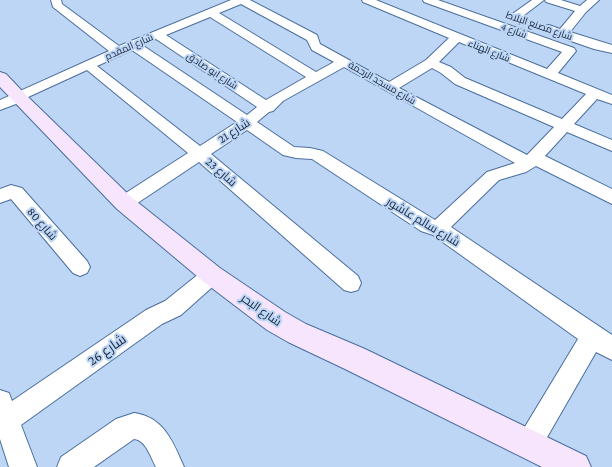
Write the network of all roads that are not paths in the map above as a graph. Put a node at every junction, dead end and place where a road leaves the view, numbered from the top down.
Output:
1 (56, 0) edge
2 (242, 0) edge
3 (367, 0) edge
4 (539, 0) edge
5 (550, 0) edge
6 (594, 0) edge
7 (433, 1) edge
8 (222, 3) edge
9 (582, 10) junction
10 (210, 12) junction
11 (501, 12) dead end
12 (515, 17) junction
13 (157, 34) junction
14 (562, 34) junction
15 (457, 37) junction
16 (134, 44) junction
17 (612, 49) edge
18 (118, 52) junction
19 (344, 62) junction
20 (431, 63) junction
21 (88, 65) junction
22 (549, 75) junction
23 (0, 77) edge
24 (316, 78) junction
25 (389, 88) junction
26 (595, 93) junction
27 (12, 100) edge
28 (612, 100) edge
29 (268, 108) junction
30 (248, 122) junction
31 (564, 126) junction
32 (612, 146) edge
33 (199, 153) junction
34 (532, 161) junction
35 (0, 196) edge
36 (612, 197) edge
37 (124, 203) junction
38 (438, 228) junction
39 (80, 267) dead end
40 (212, 275) junction
41 (351, 283) dead end
42 (603, 342) edge
43 (2, 415) edge
44 (529, 444) junction
45 (561, 464) edge
46 (23, 467) edge
47 (71, 467) edge
48 (170, 467) edge

1 - 18 street
2 - 8 street, شارع المقدم
2 - 19 street, شارع مسجد الرحمة
3 - 15 street, شارع الهناء
4 - 12 street
5 - 9 street
6 - 9 street
7 - 22 street, شارع 4
8 - 10 street, شارع المقدم
9 - 14 street
10 - 13 street, شارع المقدم
10 - 24 street
11 - 12 street, شارع مصنع البلاط
12 - 14 street, شارع مصنع البلاط
13 - 16 street, شارع المقدم
13 - 29 street, شارع ابو صادق
14 - 17 street, شارع مصنع البلاط
15 - 20 street
15 - 22 street, شارع الهناء
16 - 18 street, شارع المقدم
16 - 30 street, شارع سالم عاشور
18 - 21 street, شارع المقدم
19 - 24 street, شارع 21
19 - 25 street, شارع مسجد الرحمة
20 - 25 street
20 - 31 street
21 - 27 street, شارع المقدم
21 - 33 street, شارع 23
22 - 26 street, شارع الهناء
23 - 27 street, شارع البحر
24 - 29 street, شارع 21
25 - 34 street, شارع مسجد الرحمة
26 - 28 street, شارع الهناء
26 - 31 street
27 - 37 street, شارع البحر
29 - 30 street, شارع 21
30 - 33 street, شارع 21
30 - 38 street, شارع سالم عاشور
31 - 32 street
31 - 34 street
33 - 37 street, شارع 21
33 - 41 street, شارع 23
34 - 36 street, شارع مسجد الرحمة
34 - 38 street
35 - 39 street, شارع 80
37 - 40 street, شارع البحر
38 - 42 street, شارع سالم عاشور
40 - 43 street, شارع 26
40 - 44 street, شارع البحر
42 - 44 street
43 - 46 street
44 - 45 street, شارع البحر
47 - 48 street

